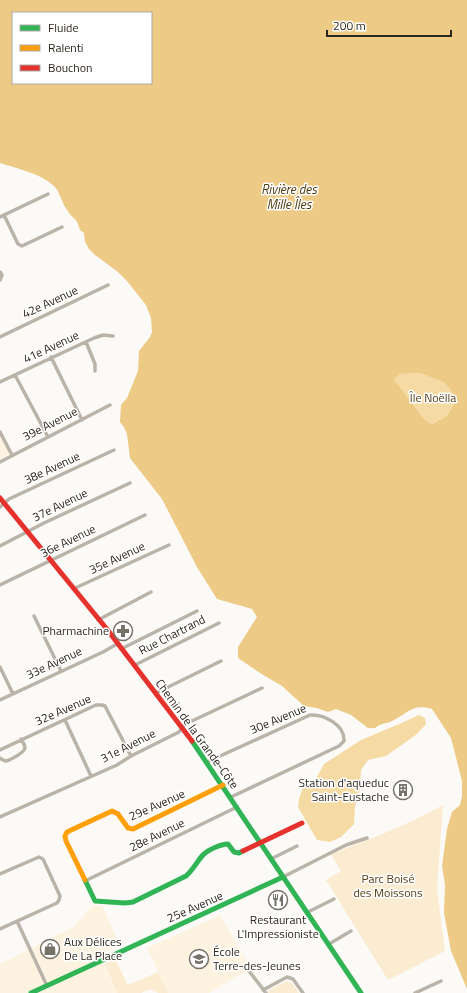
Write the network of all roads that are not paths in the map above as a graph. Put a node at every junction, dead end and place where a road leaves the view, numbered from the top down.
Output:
1 (48, 194) dead end
2 (4, 215) junction
3 (0, 217) edge
4 (62, 227) dead end
5 (0, 272) edge
6 (0, 280) edge
7 (108, 285) dead end
8 (113, 336) dead end
9 (0, 337) edge
10 (86, 342) junction
11 (51, 358) junction
12 (95, 371) dead end
13 (14, 375) junction
14 (0, 382) edge
15 (110, 405) dead end
16 (82, 420) junction
17 (0, 432) edge
18 (48, 437) junction
19 (114, 450) dead end
20 (12, 455) junction
21 (0, 462) edge
22 (130, 483) dead end
23 (0, 498) edge
24 (2, 505) edge
25 (145, 515) dead end
26 (28, 532) junction
27 (168, 545) dead end
28 (0, 546) edge
29 (51, 560) junction
30 (0, 585) edge
31 (73, 590) junction
32 (151, 592) dead end
33 (197, 611) dead end
34 (34, 616) dead end
35 (98, 620) junction
36 (219, 623) dead end
37 (117, 644) junction
38 (121, 649) junction
39 (221, 661) dead end
40 (135, 665) junction
41 (0, 667) edge
42 (61, 671) junction
43 (262, 688) dead end
44 (156, 693) junction
45 (13, 694) junction
46 (0, 700) edge
47 (65, 720) junction
48 (183, 728) junction
49 (21, 739) junction
50 (0, 750) edge
51 (131, 756) junction
52 (0, 758) edge
53 (207, 762) junction
54 (91, 776) junction
55 (223, 785) junction
56 (231, 797) junction
57 (237, 807) junction
58 (0, 817) edge
59 (302, 823) dead end
60 (367, 838) dead end
61 (260, 842) junction
62 (297, 846) dead end
63 (272, 859) junction
64 (0, 874) edge
65 (283, 877) junction
66 (85, 881) junction
67 (334, 898) dead end
68 (308, 912) junction
69 (18, 921) junction
70 (0, 929) edge
71 (351, 931) dead end
72 (329, 944) junction
73 (249, 971) dead end
74 (441, 981) dead end
75 (47, 986) junction
76 (264, 991) edge
77 (31, 993) edge
78 (303, 993) edge
79 (362, 993) edge
80 (415, 993) edge

1 - 2 street
2 - 3 street
2 - 4 street
5 - 6 street
7 - 9 street, 42e Avenue
8 - 10 street, 41e Avenue
10 - 11 street, 41e Avenue
10 - 12 street
11 - 13 street, 41e Avenue
11 - 16 street
13 - 14 street, 41e Avenue
13 - 18 street
15 - 16 street, 39e Avenue
16 - 18 street, 39e Avenue
17 - 20 street
18 - 20 street, 39e Avenue
19 - 24 street, 38e Avenue
20 - 21 street, 39e Avenue
22 - 26 street, 37e Avenue
23 - 24 street, Chemin de la Grande-Côte
24 - 26 street, Chemin de la Grande-Côte
25 - 29 street, 36e Avenue
26 - 28 street, 37e Avenue
26 - 29 street, Chemin de la Grande-Côte
27 - 31 street, 35e Avenue
29 - 30 street, 36e Avenue
29 - 31 street, Chemin de la Grande-Côte
31 - 35 street, Chemin de la Grande-Côte
32 - 35 street
33 - 38 street
34 - 42 street
35 - 37 street, Chemin de la Grande-Côte
36 - 40 street, Rue Chartrand
37 - 38 street, Chemin de la Grande-Côte
37 - 42 street, 33e Avenue
38 - 40 street, Chemin de la Grande-Côte
39 - 44 street
40 - 44 street, Chemin de la Grande-Côte
41 - 45 street
42 - 45 street, 33e Avenue
43 - 48 street, 31e Avenue
44 - 48 street, Chemin de la Grande-Côte
45 - 46 street, 33e Avenue
47 - 49 street, 32e Avenue
47 - 51 street, 32e Avenue
47 - 54 street
48 - 51 street, 31e Avenue
48 - 53 street, Chemin de la Grande-Côte
49 - 50 street, 32e Avenue
49 - 52 street
51 - 54 street, 31e Avenue
53 - 55 street, Chemin de la Grande-Côte
53 - 56 street, 30e Avenue
54 - 58 street, 31e Avenue
55 - 56 street, Chemin de la Grande-Côte
55 - 66 street, 29e Avenue
56 - 57 street, Chemin de la Grande-Côte
57 - 61 street, Chemin de la Grande-Côte
57 - 66 street, 28e Avenue
59 - 61 street
60 - 65 street, 25e Avenue
61 - 63 street, Chemin de la Grande-Côte
61 - 66 street
62 - 63 street
63 - 65 street, Chemin de la Grande-Côte
64 - 69 street
65 - 68 street, Chemin de la Grande-Côte
65 - 75 street, 25e Avenue
67 - 68 street
68 - 72 street, Chemin de la Grande-Côte
69 - 70 street
69 - 75 street
71 - 72 street
72 - 79 street, Chemin de la Grande-Côte
73 - 76 street
74 - 80 street
75 - 77 street, 25e Avenue
76 - 78 street

